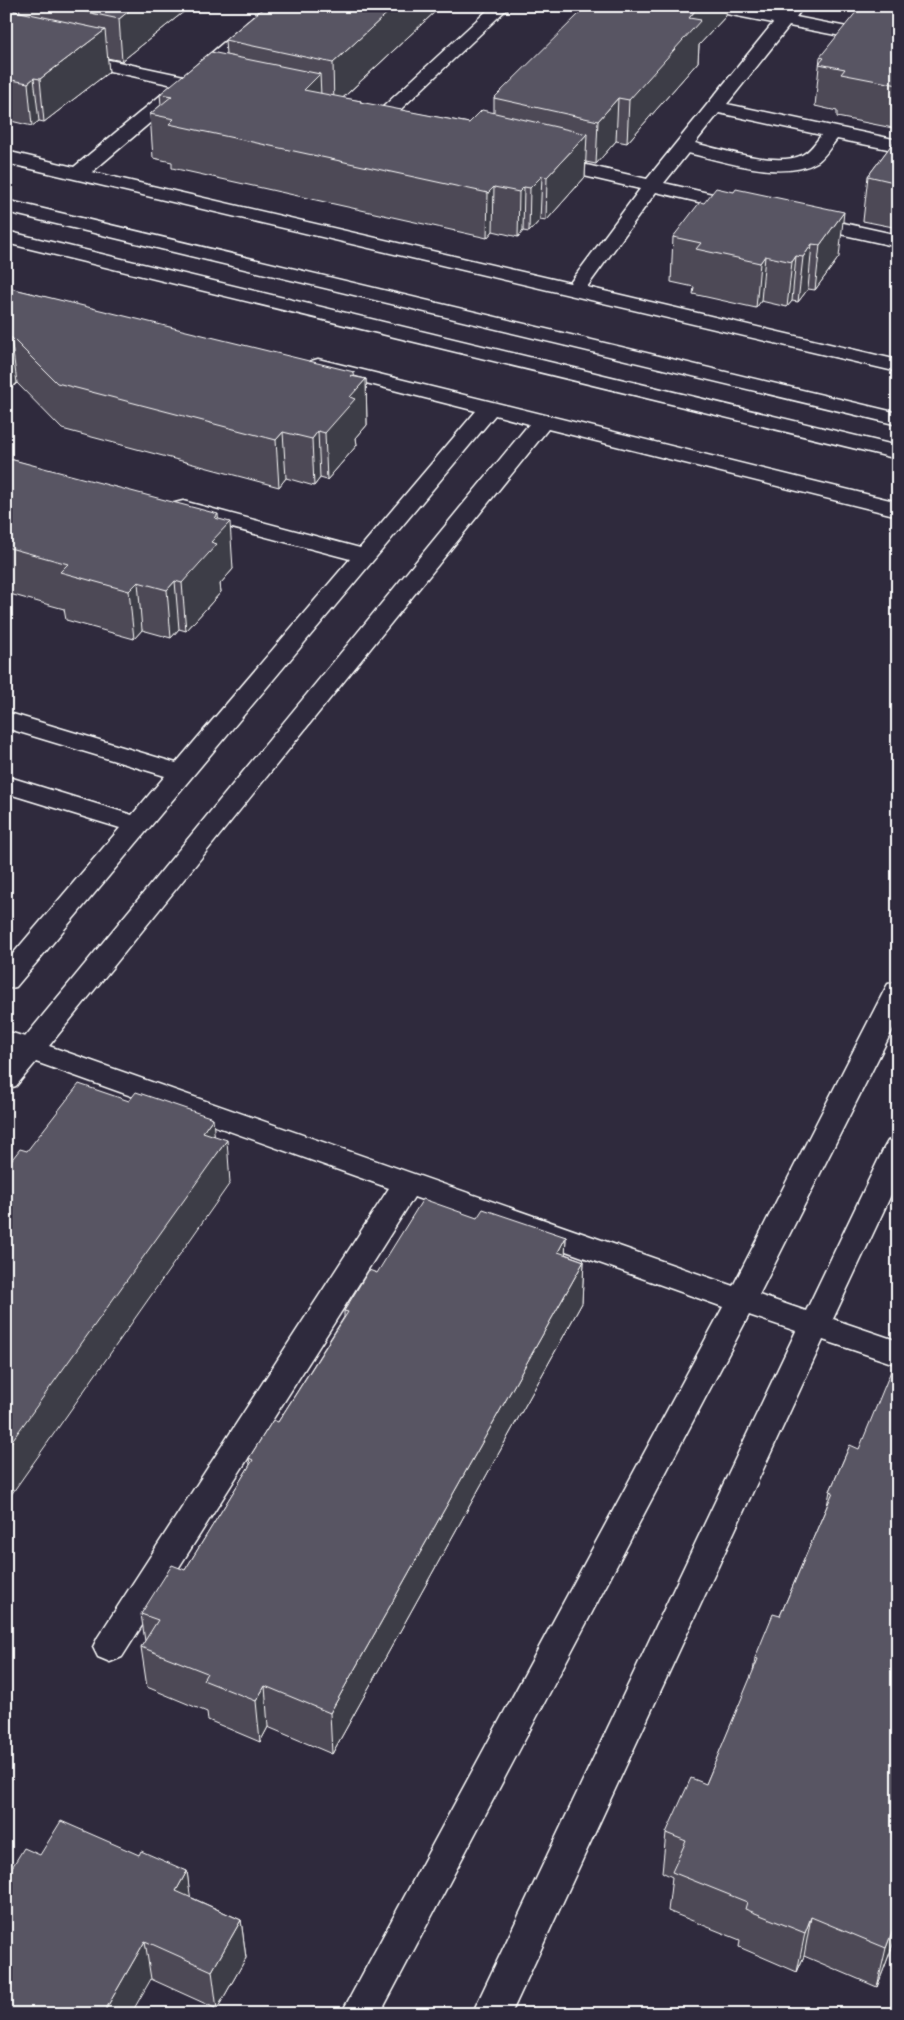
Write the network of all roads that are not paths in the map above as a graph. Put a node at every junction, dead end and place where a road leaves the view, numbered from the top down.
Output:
1 (278, 6) edge
2 (502, 6) edge
3 (711, 6) edge
4 (790, 13) edge
5 (898, 42) edge
6 (6, 43) edge
7 (189, 82) junction
8 (226, 90) edge
9 (714, 107) junction
10 (359, 118) edge
11 (378, 122) junction
12 (396, 127) edge
13 (833, 132) junction
14 (683, 146) junction
15 (898, 146) edge
16 (6, 157) edge
17 (529, 157) edge
18 (78, 174) junction
19 (652, 185) junction
20 (6, 206) edge
21 (765, 211) edge
22 (794, 218) edge
23 (6, 237) edge
24 (898, 242) edge
25 (575, 290) junction
26 (297, 360) edge
27 (898, 366) edge
28 (490, 408) junction
29 (898, 419) edge
30 (543, 421) junction
31 (898, 453) edge
32 (167, 504) edge
33 (898, 509) edge
34 (365, 556) junction
35 (6, 720) edge
36 (182, 773) junction
37 (6, 784) edge
38 (137, 825) junction
39 (6, 980) edge
40 (898, 991) edge
41 (18, 1045) edge
42 (6, 1079) edge
43 (898, 1148) edge
44 (407, 1183) junction
45 (740, 1301) junction
46 (814, 1325) junction
47 (898, 1353) edge
48 (110, 1647) dead end
49 (360, 2014) edge
50 (491, 2014) edge

1 - 7 street
2 - 11 street
3 - 4 street
4 - 5 street
4 - 9 street
6 - 7 street
7 - 8 street
7 - 18 street
9 - 13 street
9 - 14 street
10 - 11 street
11 - 12 street
13 - 14 street
13 - 15 street
14 - 19 street
16 - 18 street
17 - 19 street
18 - 25 street
19 - 21 street
19 - 25 street
20 - 29 street
22 - 24 street
23 - 31 street
25 - 27 street
26 - 28 street
28 - 30 street
28 - 34 street
30 - 33 street
30 - 41 street
32 - 34 street
34 - 36 street
35 - 36 street
36 - 38 street
37 - 38 street
38 - 39 street
40 - 45 street
41 - 42 street
41 - 44 street
43 - 46 street
44 - 45 street
44 - 48 street
45 - 46 street
45 - 49 street
46 - 47 street
46 - 50 street

